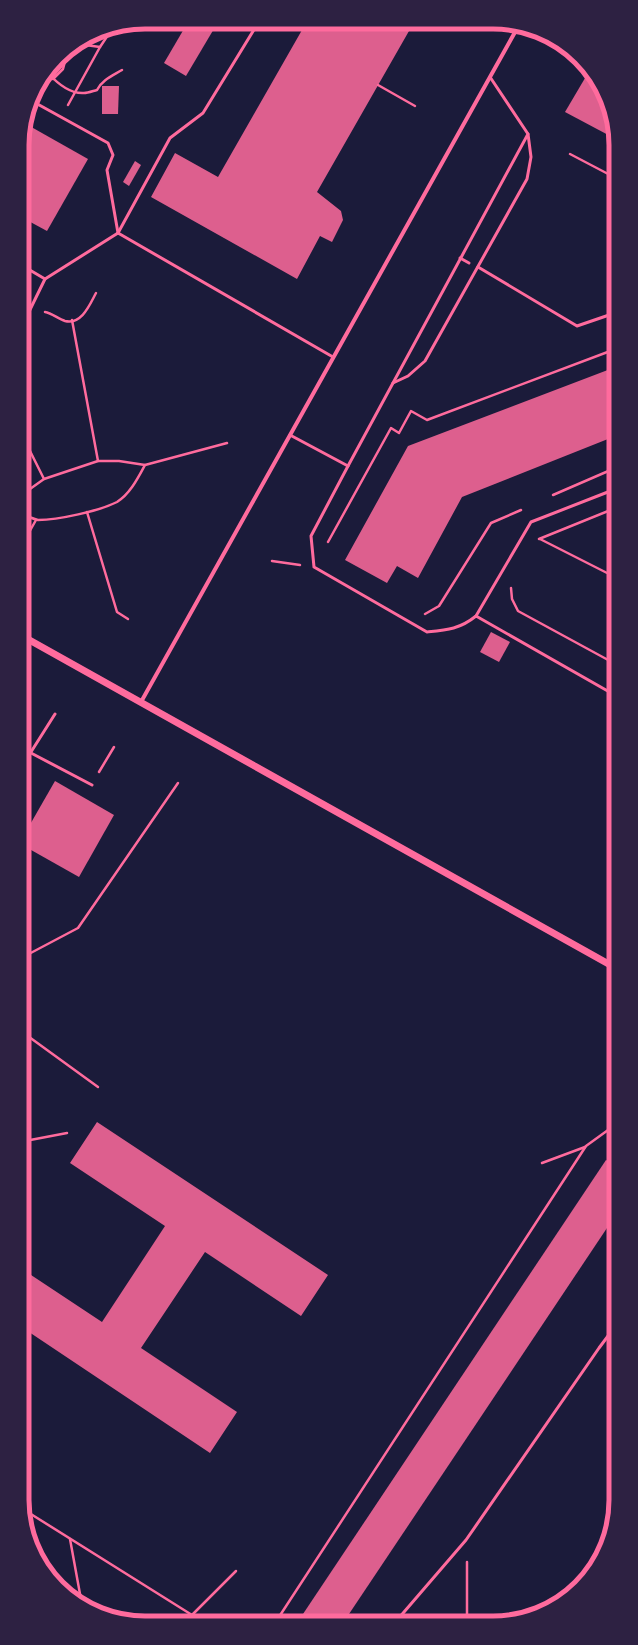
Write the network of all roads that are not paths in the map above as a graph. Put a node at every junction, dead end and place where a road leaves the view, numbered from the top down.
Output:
1 (254, 29) edge
2 (516, 31) edge
3 (490, 77) junction
4 (37, 104) edge
5 (528, 134) junction
6 (118, 233) junction
7 (460, 258) junction
8 (469, 264) dead end
9 (478, 267) junction
10 (29, 270) edge
11 (45, 279) junction
12 (29, 312) edge
13 (609, 315) edge
14 (333, 356) junction
15 (392, 384) junction
16 (290, 435) junction
17 (348, 466) junction
18 (609, 492) edge
19 (476, 616) junction
20 (29, 640) edge
21 (609, 691) edge
22 (141, 702) junction
23 (55, 714) dead end
24 (31, 753) junction
25 (29, 756) edge
26 (92, 785) dead end
27 (609, 964) edge
28 (609, 1337) edge
29 (401, 1616) edge

1 - 6 lane
2 - 3 street
3 - 5 lane
3 - 14 street
4 - 6 lane
5 - 7 lane
5 - 9 lane
6 - 11 lane
6 - 14 lane
7 - 8 lane
7 - 15 lane
9 - 13 lane
9 - 15 lane
10 - 11 lane
11 - 12 lane
14 - 16 street
15 - 17 lane
16 - 17 lane
16 - 22 street
17 - 19 lane
18 - 19 lane
19 - 21 lane
20 - 22 street
22 - 27 street
23 - 24 lane
24 - 25 lane
24 - 26 lane
28 - 29 lane

